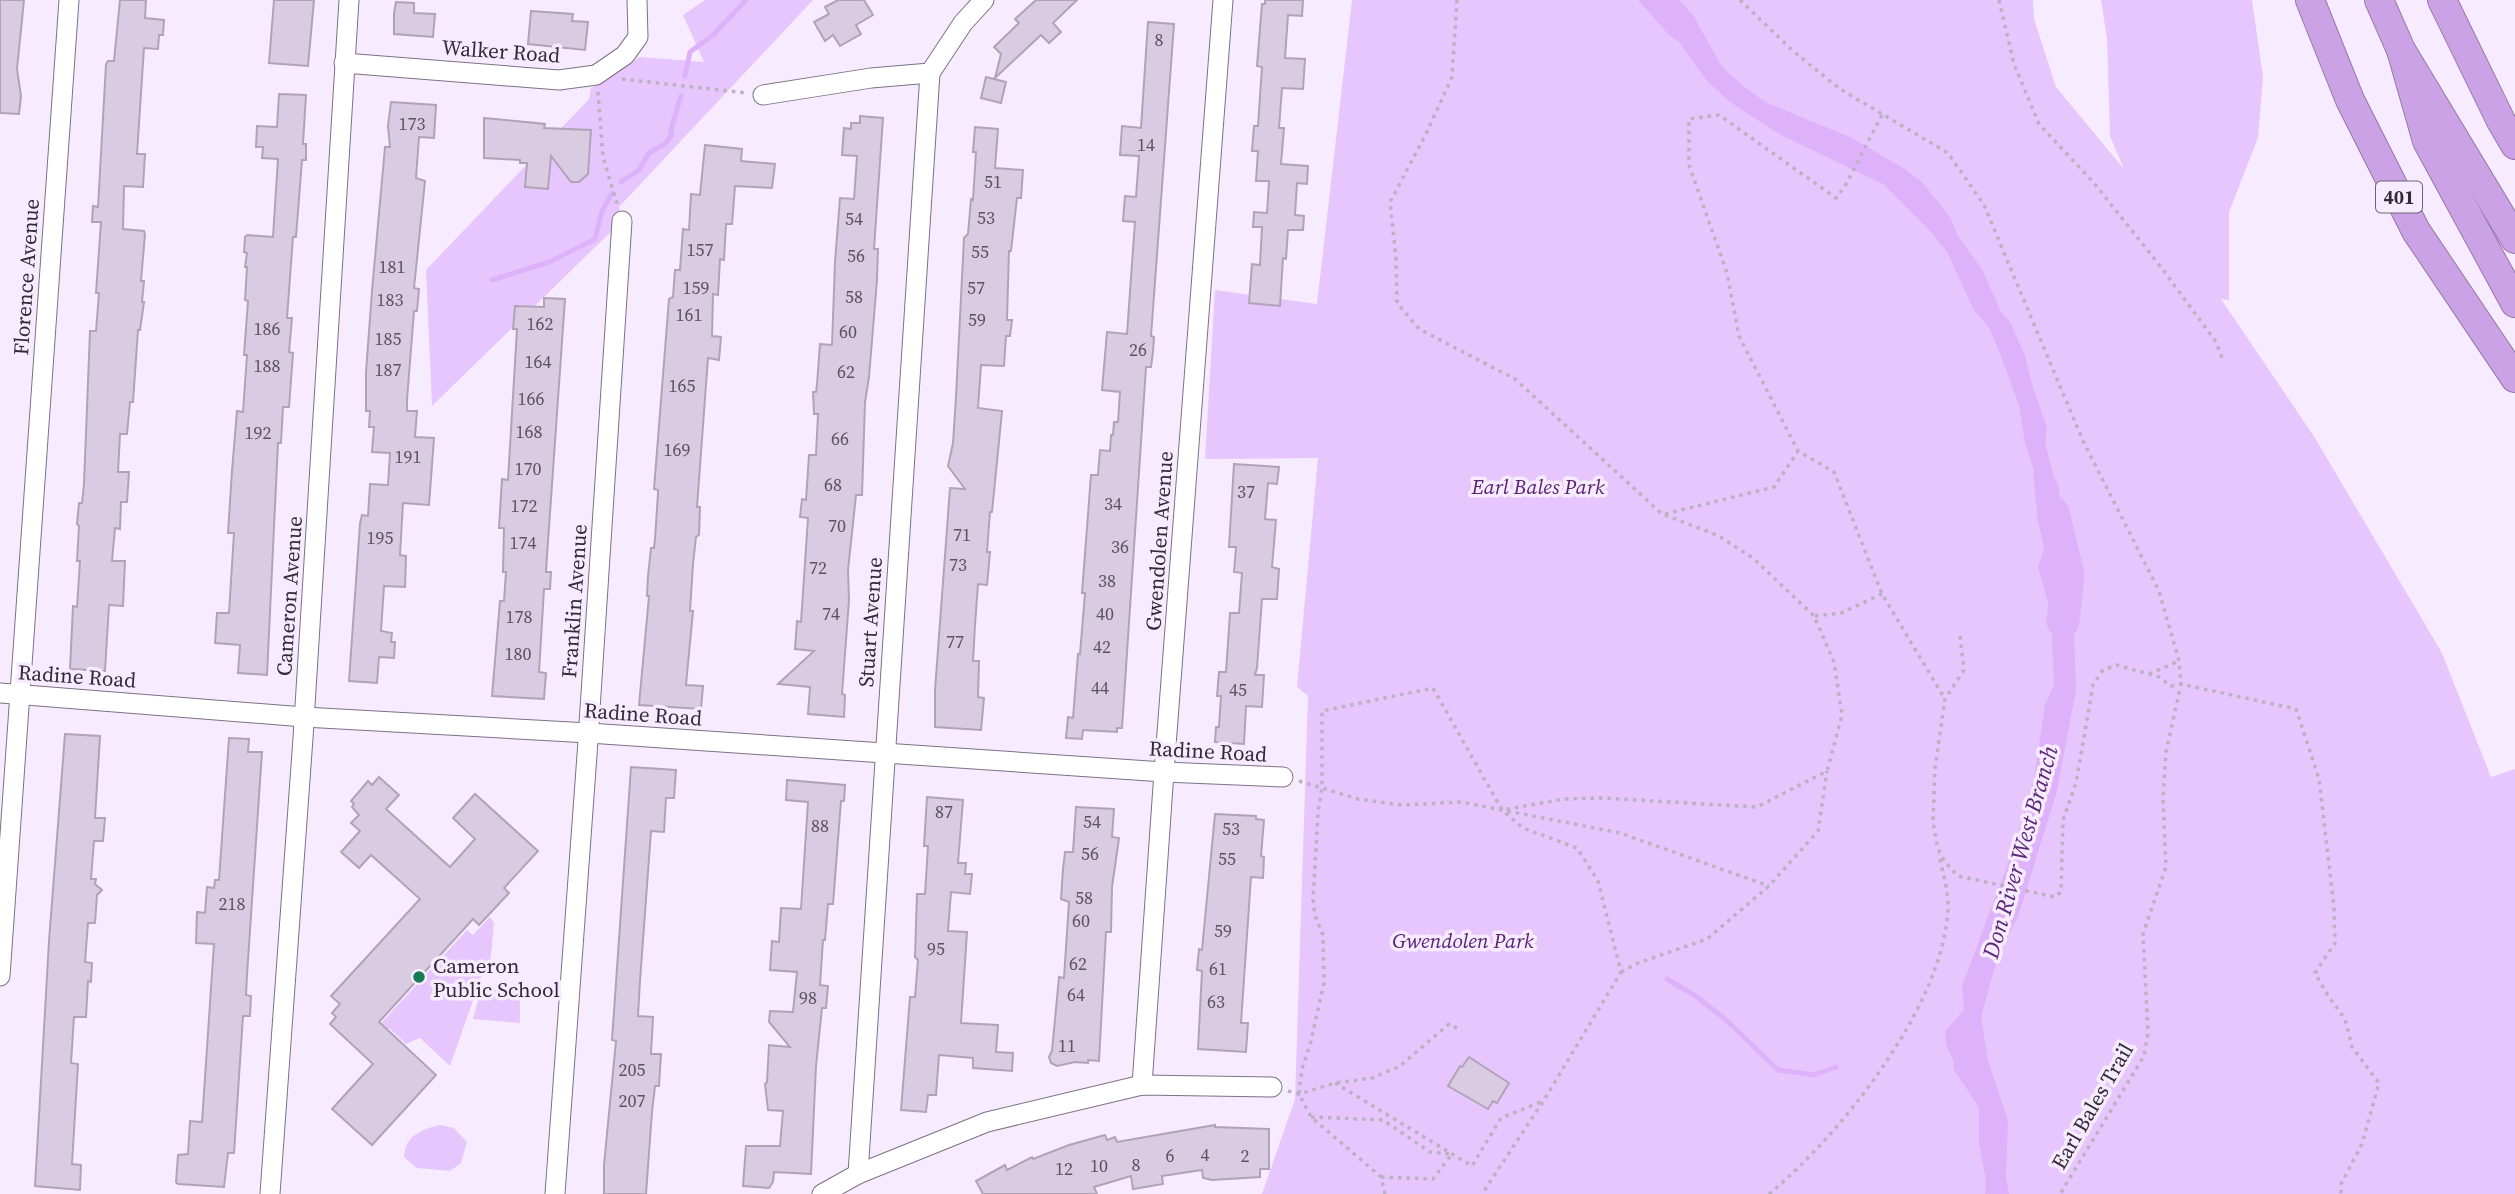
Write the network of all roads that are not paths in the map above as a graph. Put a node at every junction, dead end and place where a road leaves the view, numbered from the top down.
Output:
1 (69, 0) edge
2 (349, 0) edge
3 (638, 0) edge
4 (984, 0) edge
5 (1223, 0) edge
6 (2310, 0) edge
7 (2379, 0) edge
8 (2442, 0) edge
9 (2401, 50) junction
10 (344, 62) junction
11 (930, 73) junction
12 (763, 95) road end
13 (2510, 135) edge
14 (622, 221) road end
15 (2515, 239) edge
16 (2515, 303) edge
17 (2515, 378) edge
18 (9, 694) edge
19 (304, 717) junction
20 (589, 733) junction
21 (884, 754) junction
22 (1164, 772) junction
23 (1283, 777) road end
24 (0, 976) edge
25 (1142, 1085) junction
26 (1272, 1087) road end
27 (858, 1174) junction
28 (270, 1194) edge
29 (555, 1194) edge
30 (822, 1194) edge

1 - 18 street, Florence Avenue
2 - 10 street, Cameron Avenue
3 - 10 street, Walker Road
4 - 11 street
5 - 22 street, Gwendolen Avenue
6 - 17 highway, 401
7 - 9 highway
8 - 13 highway
9 - 15 highway
9 - 16 highway
10 - 19 street, Cameron Avenue
11 - 12 street
11 - 21 street, Stuart Avenue
14 - 20 street, Franklin Avenue
18 - 19 street, Radine Road
18 - 24 street, Florence Avenue
19 - 20 street, Radine Road
19 - 28 street, Cameron Avenue
20 - 21 street, Radine Road
20 - 29 street, Franklin Avenue
21 - 22 street, Radine Road
21 - 27 street, Stuart Avenue
22 - 23 street, Radine Road
22 - 25 street, Gwendolen Avenue
25 - 26 street
25 - 27 street
27 - 30 street

